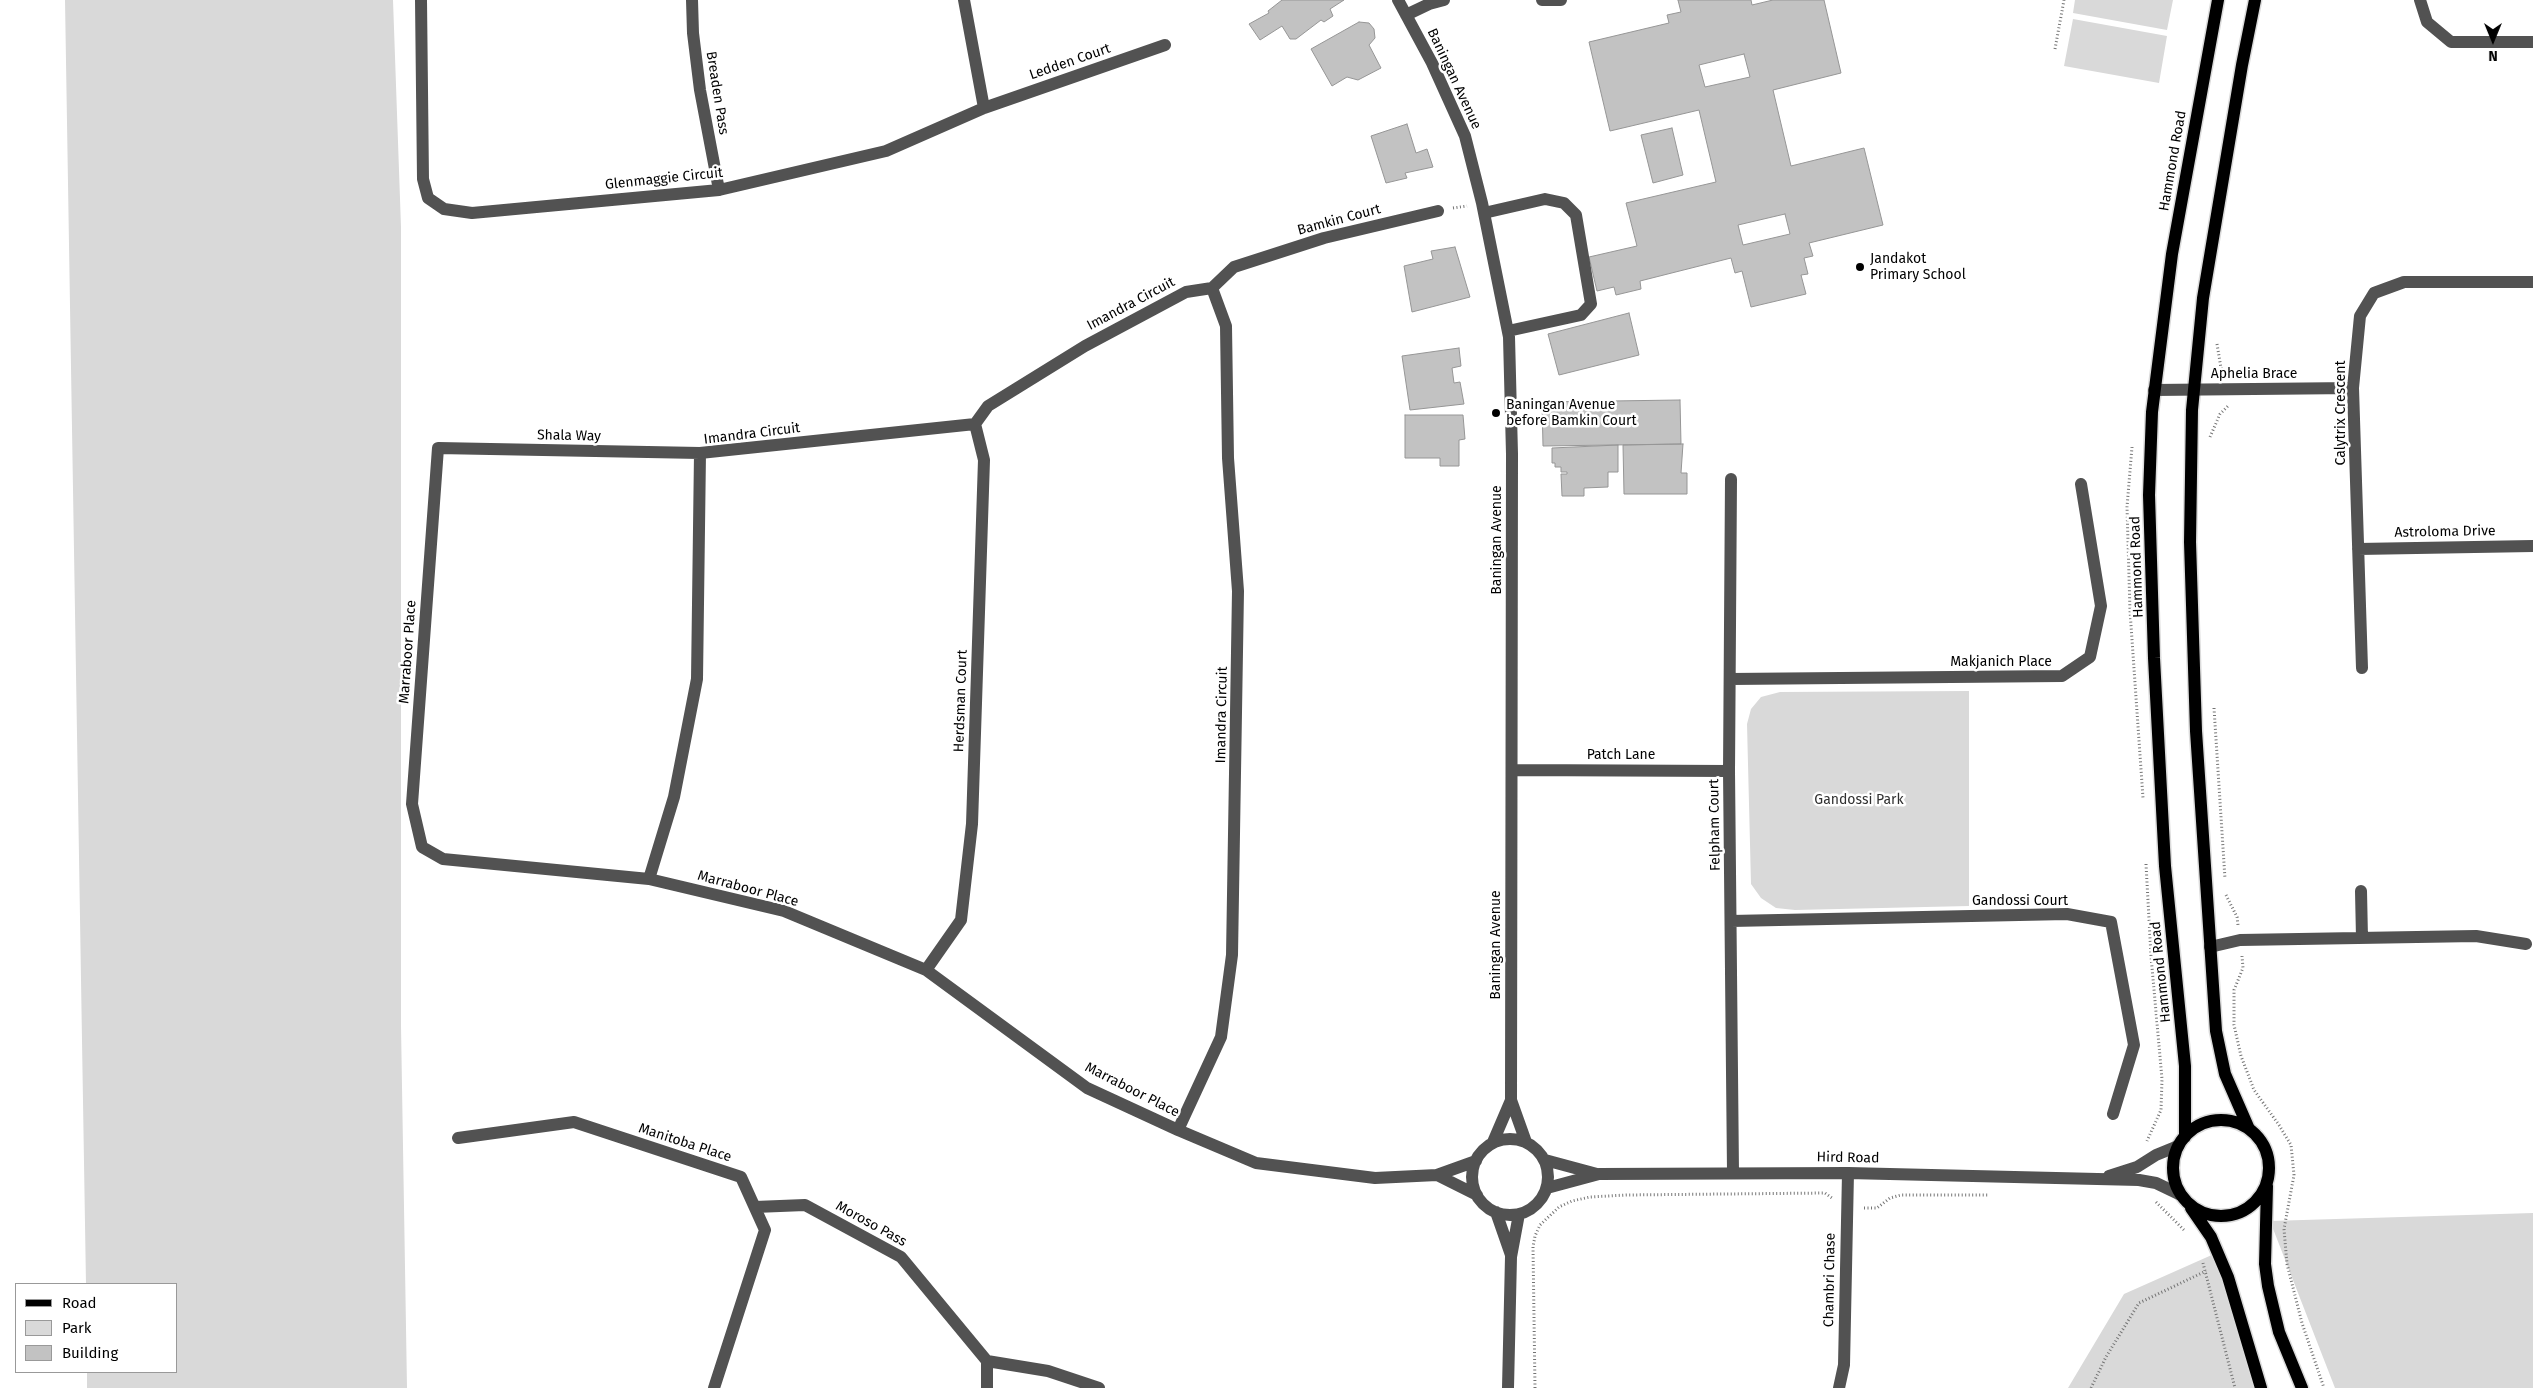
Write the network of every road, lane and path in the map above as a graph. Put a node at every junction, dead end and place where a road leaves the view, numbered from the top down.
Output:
1 (421, 0) edge
2 (692, 0) edge
3 (964, 0) edge
4 (1398, 0) edge
5 (1444, 0) edge
6 (1542, 0) edge
7 (1561, 0) edge
8 (2064, 0) edge
9 (2218, 0) edge
10 (2255, 0) edge
11 (2420, 0) edge
12 (1406, 15) junction
13 (2533, 42) edge
14 (1165, 45) dead end
15 (2055, 49) dead end
16 (984, 108) junction
17 (719, 190) junction
18 (1483, 208) junction
19 (1438, 211) joint
20 (2533, 282) edge
21 (1212, 288) junction
22 (1508, 331) junction
23 (2217, 335) dead end
24 (2353, 388) junction
25 (2194, 389) junction
26 (2235, 389) junction
27 (2154, 390) junction
28 (975, 424) junction
29 (2209, 445) dead end
30 (438, 448) joint
31 (700, 453) junction
32 (1731, 479) dead end
33 (2081, 484) dead end
34 (2533, 546) edge
35 (2358, 549) junction
36 (2362, 668) dead end
37 (1730, 679) junction
38 (2214, 702) dead end
39 (1512, 770) junction
40 (1729, 771) junction
41 (649, 879) junction
42 (2361, 891) dead end
43 (1731, 921) junction
44 (2362, 938) junction
45 (2240, 940) junction
46 (2526, 944) dead end
47 (2210, 947) junction
48 (926, 970) junction
49 (1511, 1100) junction
50 (2113, 1114) dead end
51 (2250, 1129) junction
52 (1178, 1130) junction
53 (458, 1138) dead end
54 (2181, 1141) junction
55 (1494, 1142) junction
56 (1526, 1142) junction
57 (1545, 1160) junction
58 (1476, 1161) junction
59 (1733, 1172) junction
60 (1848, 1173) junction
61 (1599, 1174) junction
62 (1437, 1175) junction
63 (2097, 1179) junction
64 (2267, 1182) junction
65 (1547, 1188) junction
66 (1477, 1195) junction
67 (1992, 1195) dead end
68 (2184, 1199) junction
69 (755, 1207) junction
70 (1847, 1208) junction
71 (1496, 1212) junction
72 (1519, 1214) junction
73 (1511, 1257) junction
74 (2222, 1263) junction
75 (987, 1361) junction
76 (714, 1388) edge
77 (987, 1388) edge
78 (1099, 1388) edge
79 (1508, 1388) edge
80 (1535, 1388) edge
81 (1839, 1388) edge
82 (2091, 1388) edge
83 (2261, 1388) edge
84 (2302, 1388) edge
85 (2324, 1388) edge

1 - 17 street, Glenmaggie Circuit
2 - 17 street, Breaden Pass
3 - 16 street
4 - 12 street, Baningan Avenue
5 - 12 street
6 - 7 street
8 - 15 path
9 - 27 main road, Hammond Road
10 - 25 main road
11 - 13 street
12 - 18 street, Baningan Avenue
14 - 16 street, Ledden Court
16 - 17 street, Glenmaggie Circuit
18 - 19 path
18 - 22 street, Baningan Avenue
18 - 22 street
19 - 21 street, Bamkin Court
20 - 24 street, Calytrix Crescent
21 - 28 street, Imandra Circuit
21 - 52 street, Imandra Circuit
22 - 39 street, Baningan Avenue
23 - 26 path
24 - 26 street, Aphelia Brace
24 - 35 street, Calytrix Crescent
25 - 26 street, Aphelia Brace
25 - 27 street, Aphelia Brace
25 - 47 main road
26 - 29 path
27 - 54 main road, Hammond Road
28 - 31 street, Imandra Circuit
28 - 48 street, Herdsman Court
30 - 31 street, Shala Way
30 - 41 street, Marraboor Place
31 - 41 street, Imandra Circuit
32 - 37 street, Felpham Court
33 - 37 street, Makjanich Place
34 - 35 street, Astroloma Drive
35 - 36 street, Calytrix Crescent
37 - 40 street, Felpham Court
38 - 45 path
39 - 40 street, Patch Lane
39 - 49 street, Baningan Avenue
40 - 43 street, Felpham Court
41 - 48 street, Marraboor Place
42 - 44 street
43 - 50 street, Gandossi Court
43 - 59 street, Felpham Court
44 - 45 street
44 - 46 street
45 - 47 street
45 - 85 path
47 - 51 main road
48 - 52 street, Marraboor Place
49 - 55 street, Baningan Avenue
49 - 56 street, Baningan Avenue
51 - 54 main road
51 - 64 main road
52 - 62 street, Marraboor Place
53 - 69 street, Manitoba Place
54 - 63 street, Hird Road
54 - 68 main road
55 - 56 street
55 - 58 street
56 - 57 street
57 - 61 street, Hird Road
57 - 65 street
58 - 62 street, Marraboor Place
58 - 66 street
59 - 60 street, Hird Road
59 - 61 street, Hird Road
60 - 63 street, Hird Road
60 - 70 street, Chambri Chase
61 - 65 street, Hird Road
62 - 66 street, Marraboor Place
63 - 68 street, Hird Road
64 - 68 main road
64 - 84 main road
65 - 72 street
66 - 71 street
67 - 70 path
68 - 74 main road
69 - 75 street, Moroso Pass
69 - 76 street, Manitoba Place
70 - 80 path
70 - 81 street, Chambri Chase
71 - 72 street
71 - 73 street
72 - 73 street
73 - 79 street
74 - 82 path
74 - 83 main road
75 - 77 street
75 - 78 street

